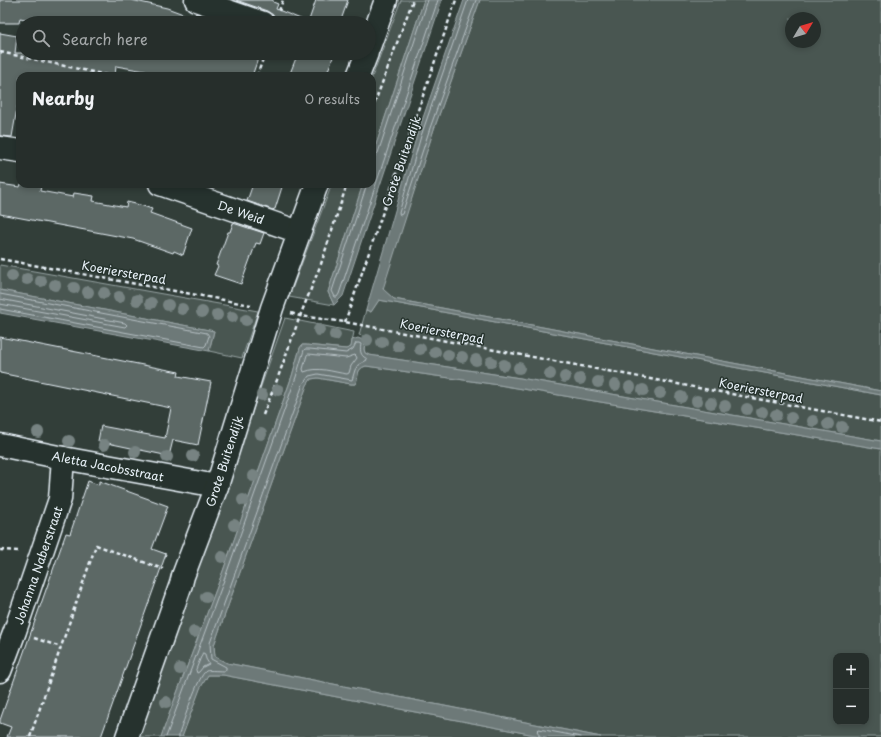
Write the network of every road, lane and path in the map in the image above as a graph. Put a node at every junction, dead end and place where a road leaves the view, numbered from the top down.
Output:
1 (196, 0) edge
2 (386, 0) edge
3 (412, 0) edge
4 (456, 0) edge
5 (243, 16) edge
6 (376, 24) edge
7 (0, 52) edge
8 (16, 55) edge
9 (37, 60) edge
10 (262, 60) edge
11 (92, 72) edge
12 (258, 72) edge
13 (376, 99) edge
14 (0, 148) edge
15 (16, 151) edge
16 (172, 188) edge
17 (316, 188) edge
18 (346, 188) edge
19 (299, 232) junction
20 (0, 258) edge
21 (272, 308) junction
22 (300, 316) junction
23 (345, 322) junction
24 (881, 422) edge
25 (0, 445) edge
26 (63, 458) junction
27 (217, 486) junction
28 (183, 576) junction
29 (15, 631) junction
30 (61, 648) junction
31 (0, 671) edge
32 (30, 737) edge
33 (127, 737) edge

1 - 5 street
2 - 6 street
3 - 13 path
4 - 23 path, Grote Buitendijk
7 - 8 path
9 - 11 path
10 - 12 path
14 - 15 street
16 - 19 street, De Weid
17 - 19 street, Grote Buitendijk
18 - 22 path
19 - 21 street, Grote Buitendijk
20 - 21 path, Koeriersterpad
21 - 22 path, Koeriersterpad
21 - 27 street, Grote Buitendijk
22 - 23 path, Koeriersterpad
23 - 24 path, Koeriersterpad
25 - 26 street, Aletta Jacobsstraat
26 - 27 street, Aletta Jacobsstraat
26 - 29 street, Johanna Naberstraat
27 - 28 street, Grote Buitendijk
28 - 30 path
28 - 33 street, Grote Buitendijk
29 - 30 path
29 - 31 street, Johanna Naberstraat
30 - 32 path

